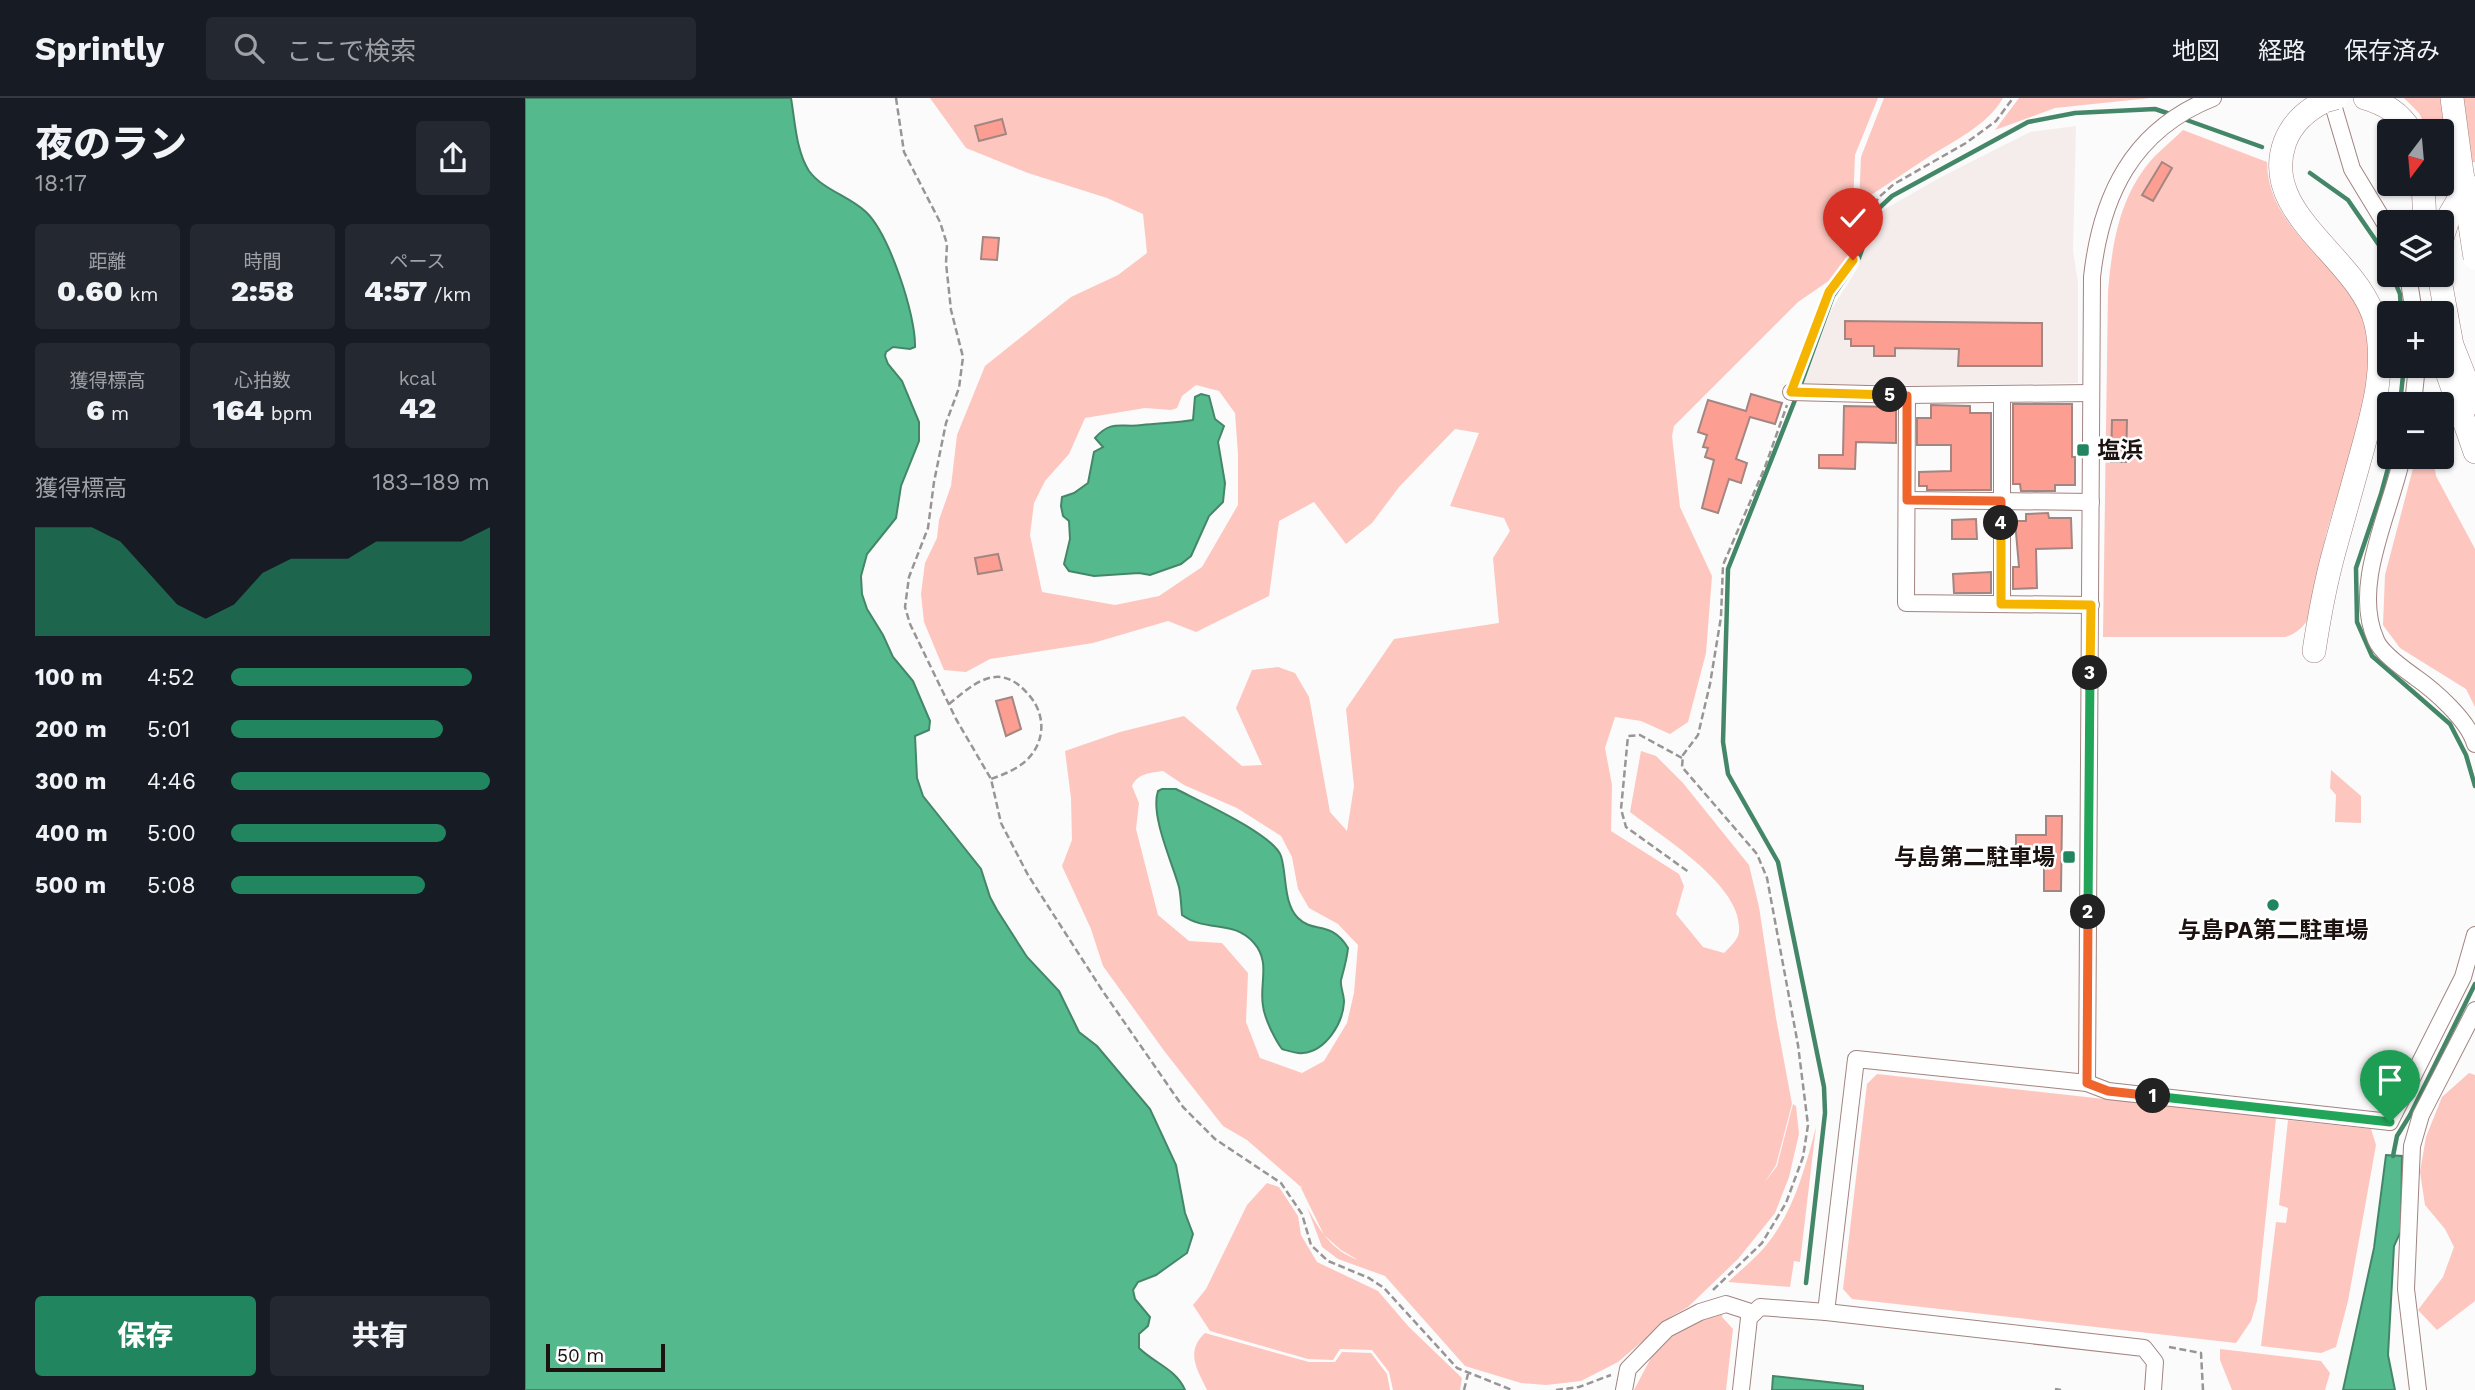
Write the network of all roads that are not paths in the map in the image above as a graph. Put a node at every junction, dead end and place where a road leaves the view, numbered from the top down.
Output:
1 (2213, 98) edge
2 (2365, 98) edge
3 (2452, 98) edge
4 (2331, 99) edge
5 (2402, 119) edge
6 (2475, 174) edge
7 (2475, 184) edge
8 (2377, 210) edge
9 (2442, 210) edge
10 (2453, 210) edge
11 (2475, 258) edge
12 (2441, 287) edge
13 (2450, 378) edge
14 (1795, 392) road end
15 (2091, 393) junction
16 (2001, 395) junction
17 (1907, 396) junction
18 (2475, 402) edge
19 (2475, 452) edge
20 (2399, 469) edge
21 (1907, 500) junction
22 (2001, 501) junction
23 (2091, 502) junction
24 (2001, 604) junction
25 (2091, 605) junction
26 (2313, 651) dead end
27 (2475, 744) edge
28 (2475, 935) edge
29 (2475, 1010) edge
30 (2087, 1083) junction
31 (1825, 1312) junction
32 (1754, 1313) junction
33 (1624, 1390) edge
34 (1741, 1390) edge
35 (2153, 1390) edge
36 (2418, 1390) edge

1 - 15 street
2 - 5 highway
3 - 11 highway, bridge
4 - 8 street
4 - 26 highway
6 - 10 highway, bridge
7 - 9 highway
12 - 18 highway
13 - 19 highway
14 - 17 street
15 - 16 street
15 - 23 street
16 - 17 street
16 - 22 street
17 - 21 street
20 - 27 street
21 - 22 street
21 - 24 street
22 - 23 street
22 - 24 street
23 - 25 street
24 - 25 street
25 - 30 street
28 - 30 street
29 - 36 street
30 - 31 street
31 - 32 street
31 - 35 street
32 - 33 street
32 - 34 street

